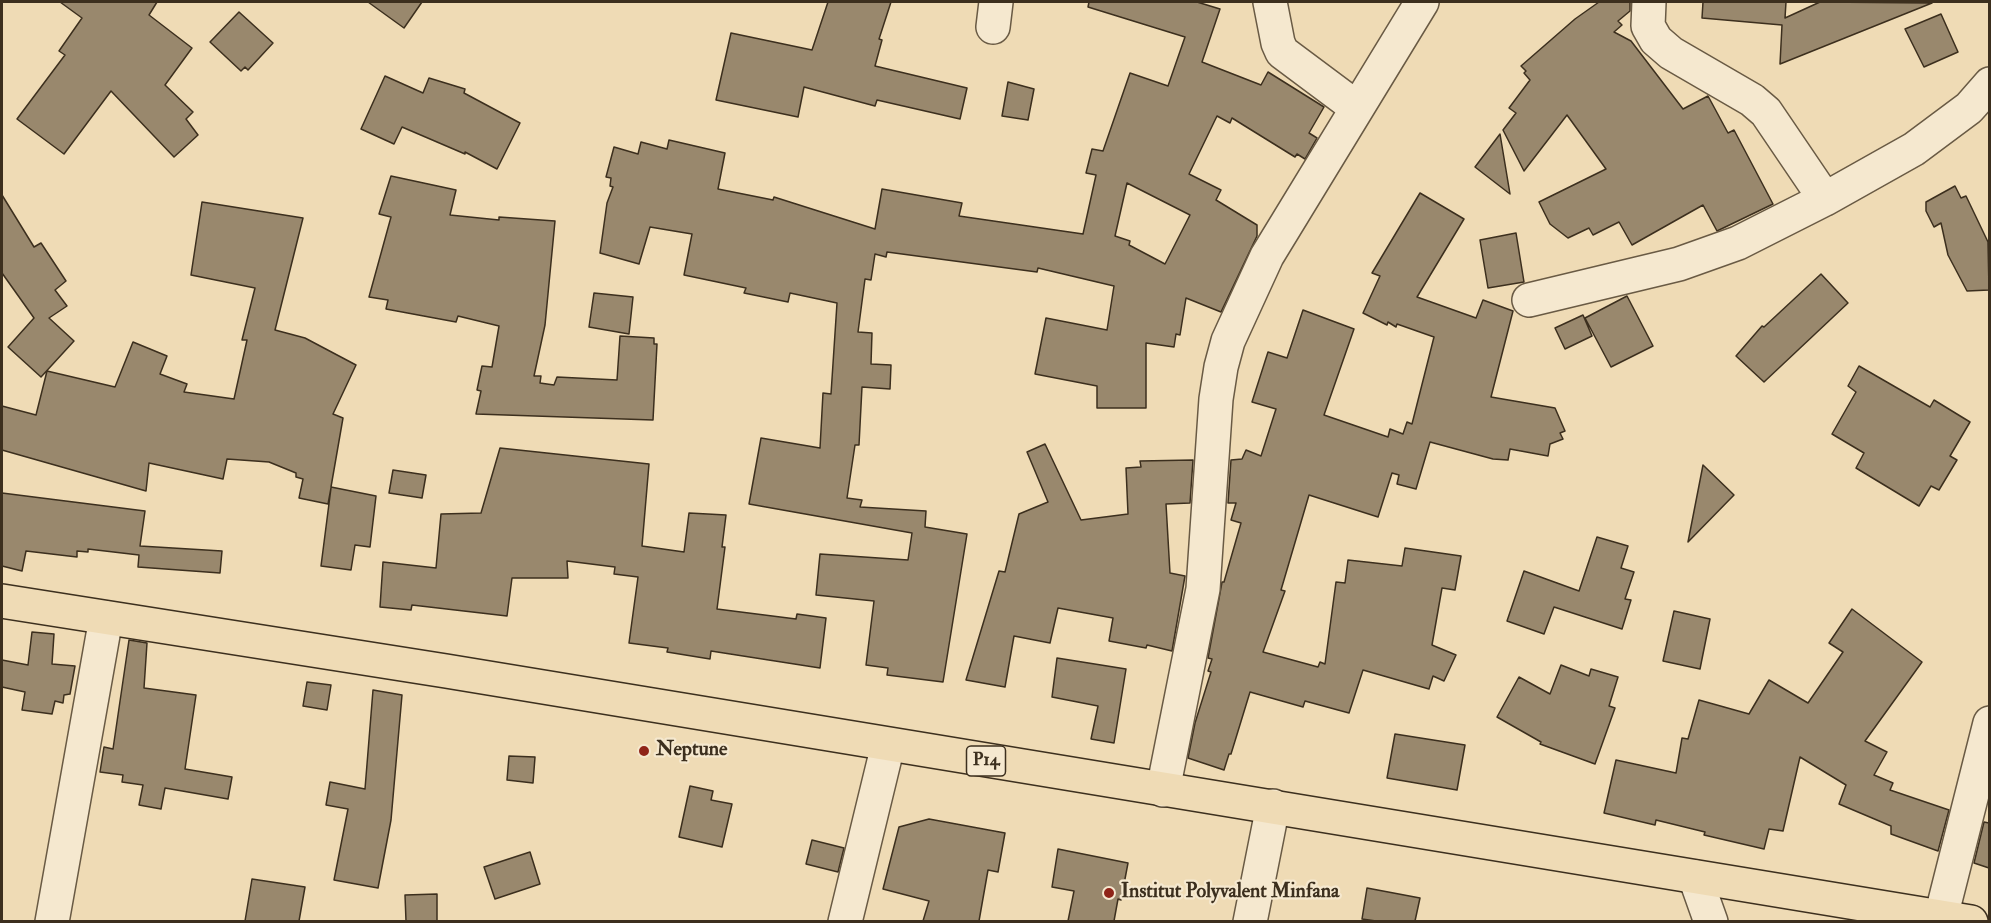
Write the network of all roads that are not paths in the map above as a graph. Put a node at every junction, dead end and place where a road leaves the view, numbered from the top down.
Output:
1 (1270, 2) edge
2 (1422, 2) edge
3 (1649, 2) edge
4 (1989, 84) edge
5 (1357, 108) junction
6 (1825, 199) junction
7 (1529, 300) dead end
8 (2, 601) edge
9 (105, 618) junction
10 (1989, 723) edge
11 (888, 745) junction
12 (1163, 790) junction
13 (1273, 806) junction
14 (1695, 877) junction
15 (1956, 919) edge
16 (52, 921) edge
17 (845, 921) edge
18 (1250, 921) edge
19 (1711, 921) edge

1 - 5 street
2 - 5 street
3 - 6 street
4 - 6 street
5 - 12 street
6 - 7 street
8 - 9 main road, P14
9 - 11 main road, P14
9 - 16 street
10 - 15 street
11 - 12 main road, P14
11 - 17 street
12 - 13 main road, P14
13 - 14 main road, P14
13 - 18 street
14 - 15 main road, P14
14 - 19 street

